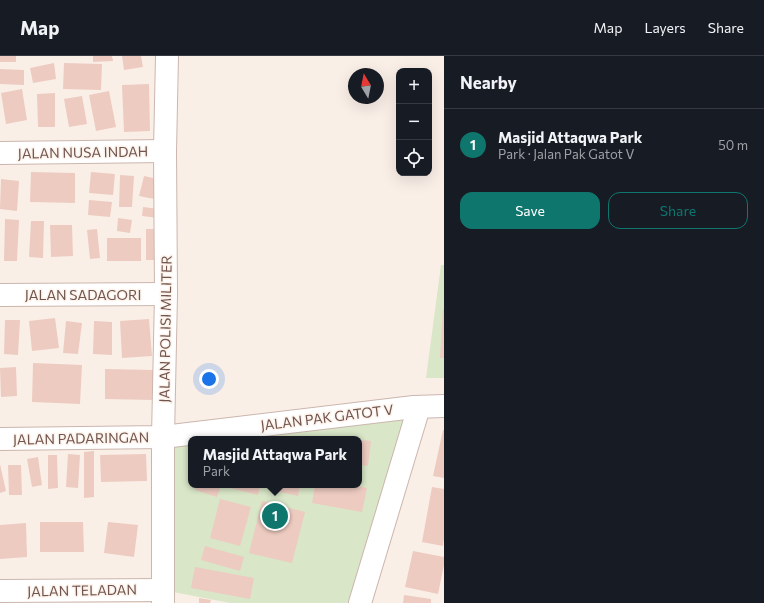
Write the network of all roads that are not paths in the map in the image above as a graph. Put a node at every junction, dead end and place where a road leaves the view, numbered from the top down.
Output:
1 (167, 56) edge
2 (165, 151) junction
3 (0, 153) edge
4 (166, 294) junction
5 (0, 295) edge
6 (444, 406) edge
7 (419, 407) junction
8 (163, 437) junction
9 (0, 439) edge
10 (0, 591) edge
11 (163, 596) edge
12 (360, 603) edge

1 - 2 street, JALAN POLISI MILITER
2 - 3 street, JALAN NUSA INDAH
2 - 4 street, JALAN POLISI MILITER
4 - 5 street, JALAN SADAGORI
4 - 8 street, JALAN POLISI MILITER
6 - 7 street, JALAN PAK GATOT V
7 - 8 street, JALAN PAK GATOT V
7 - 12 street
8 - 9 street, JALAN PADARINGAN
8 - 11 street, JALAN POLISI MILITER
10 - 11 street, JALAN TELADAN

